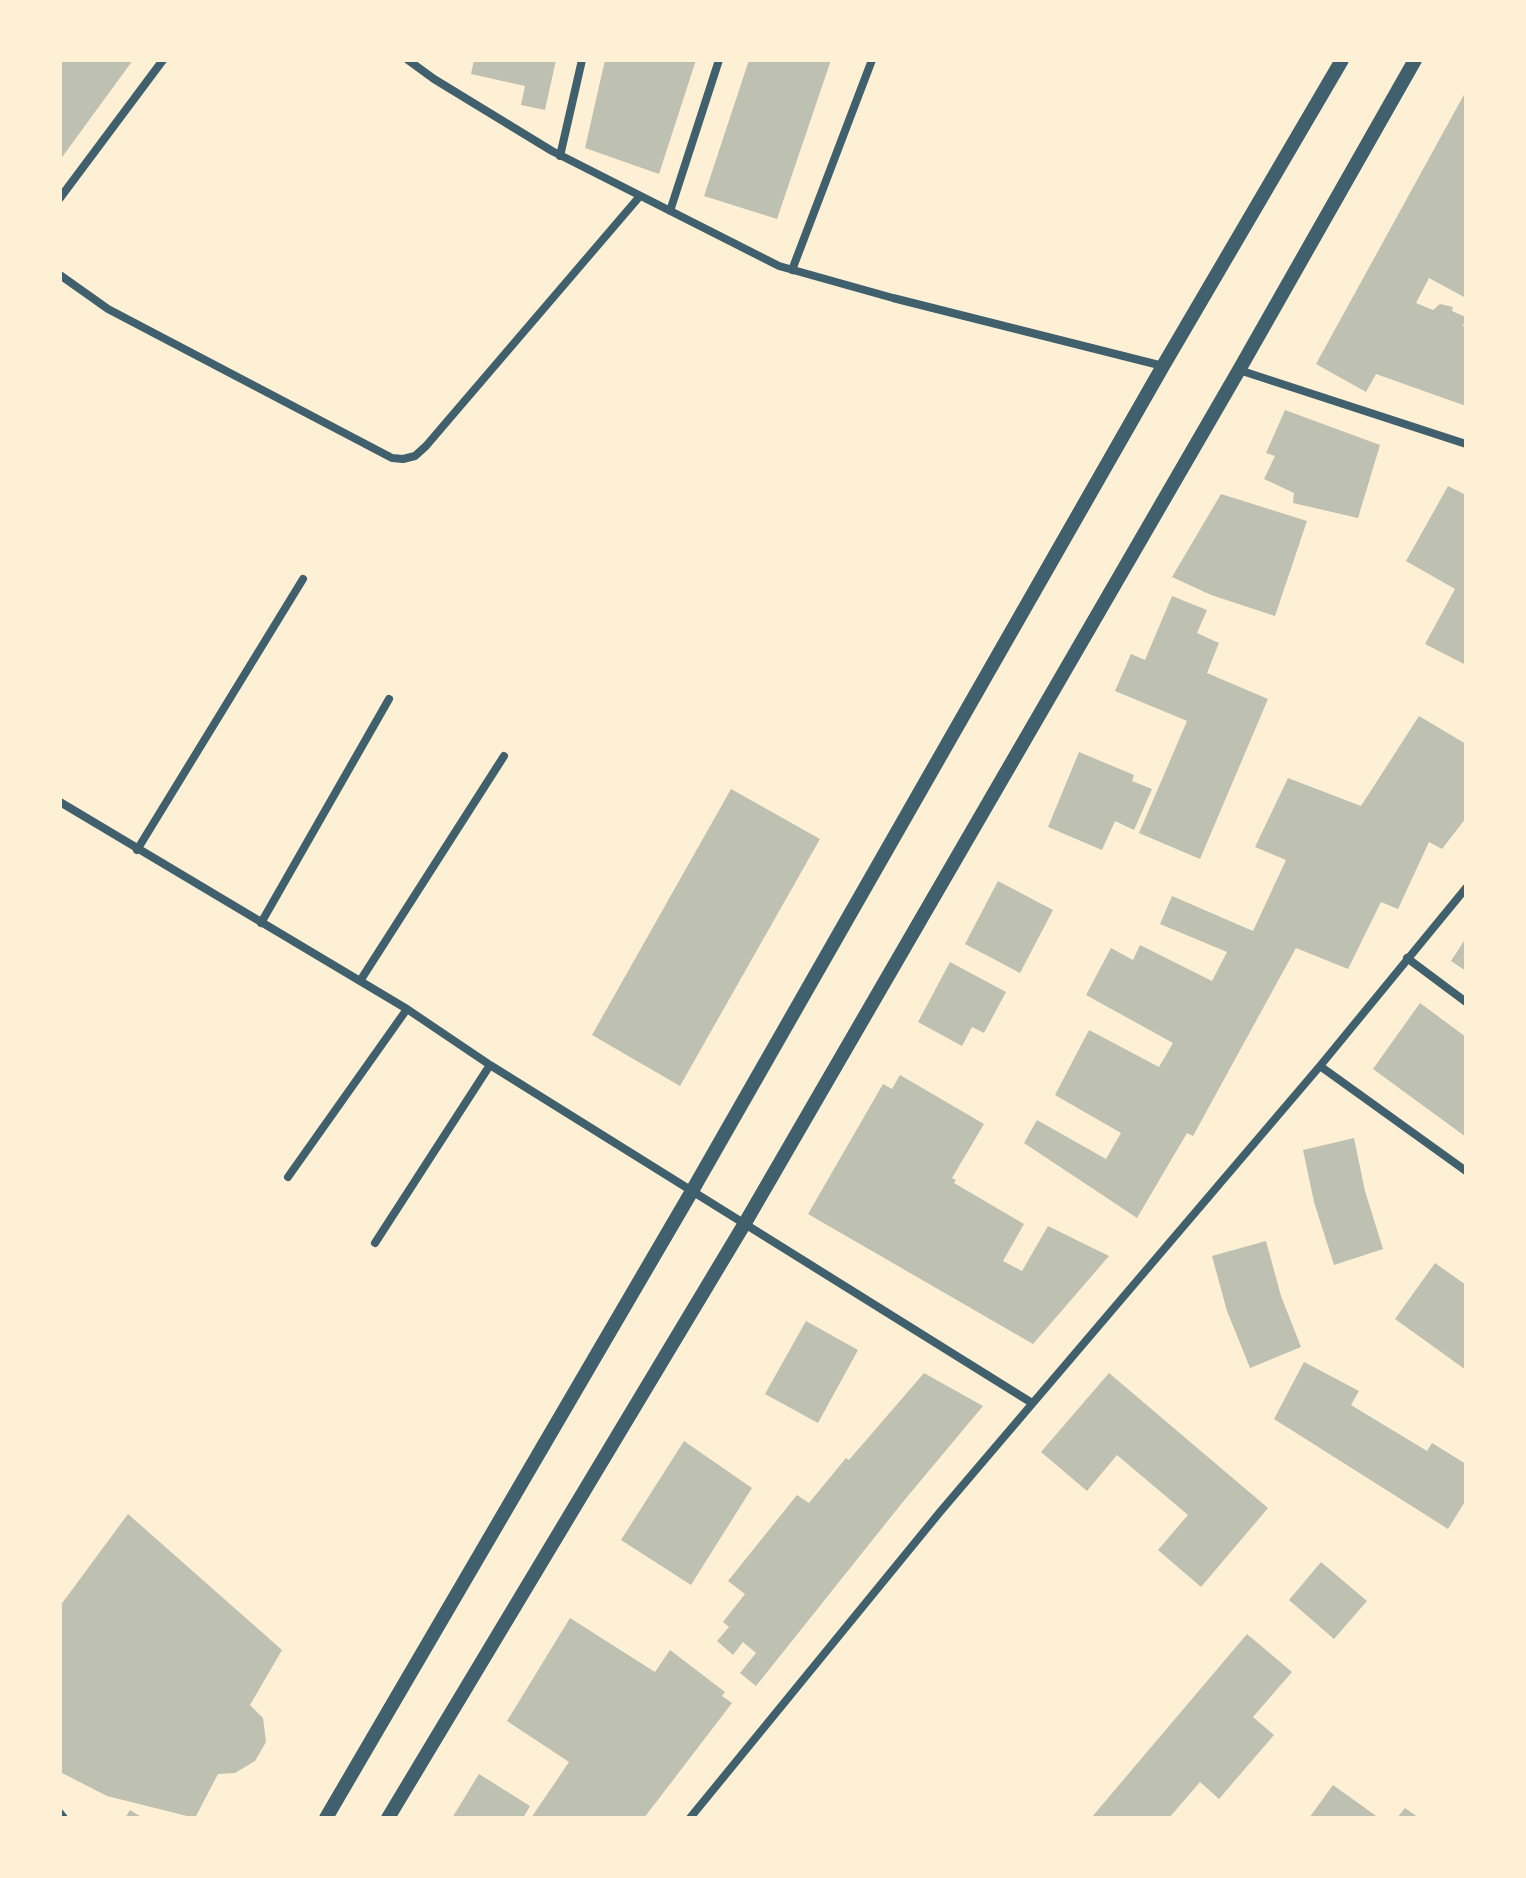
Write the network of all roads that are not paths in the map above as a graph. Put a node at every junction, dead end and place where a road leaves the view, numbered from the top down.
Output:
1 (163, 60) edge
2 (408, 60) edge
3 (582, 60) edge
4 (719, 60) edge
5 (872, 60) edge
6 (1342, 60) edge
7 (1415, 60) edge
8 (560, 156) junction
9 (640, 196) junction
10 (60, 198) edge
11 (670, 211) junction
12 (792, 270) junction
13 (60, 275) edge
14 (1163, 366) junction
15 (1239, 370) junction
16 (1466, 444) edge
17 (303, 579) dead end
18 (389, 699) dead end
19 (504, 756) dead end
20 (60, 802) edge
21 (137, 850) junction
22 (1466, 888) edge
23 (261, 923) junction
24 (1407, 958) junction
25 (360, 981) junction
26 (1466, 1002) edge
27 (407, 1009) junction
28 (490, 1065) junction
29 (1320, 1066) junction
30 (1466, 1171) edge
31 (288, 1177) dead end
32 (692, 1191) junction
33 (745, 1223) junction
34 (375, 1243) dead end
35 (1032, 1403) junction
36 (326, 1818) edge
37 (388, 1818) edge
38 (690, 1818) edge

1 - 10 street
2 - 8 street
3 - 8 street
4 - 11 street
5 - 12 street
6 - 14 street
7 - 15 street
8 - 9 street
9 - 11 street
9 - 13 street
11 - 12 street
12 - 14 street
14 - 32 street
15 - 16 street
15 - 33 street
17 - 21 street
18 - 23 street
19 - 25 street
20 - 21 street
21 - 23 street
22 - 24 street
23 - 25 street
24 - 26 street
24 - 29 street
25 - 27 street
27 - 28 street
27 - 31 street
28 - 32 street
28 - 34 street
29 - 30 street
29 - 35 street
32 - 33 street
32 - 36 street
33 - 35 street
33 - 37 street
35 - 38 street

